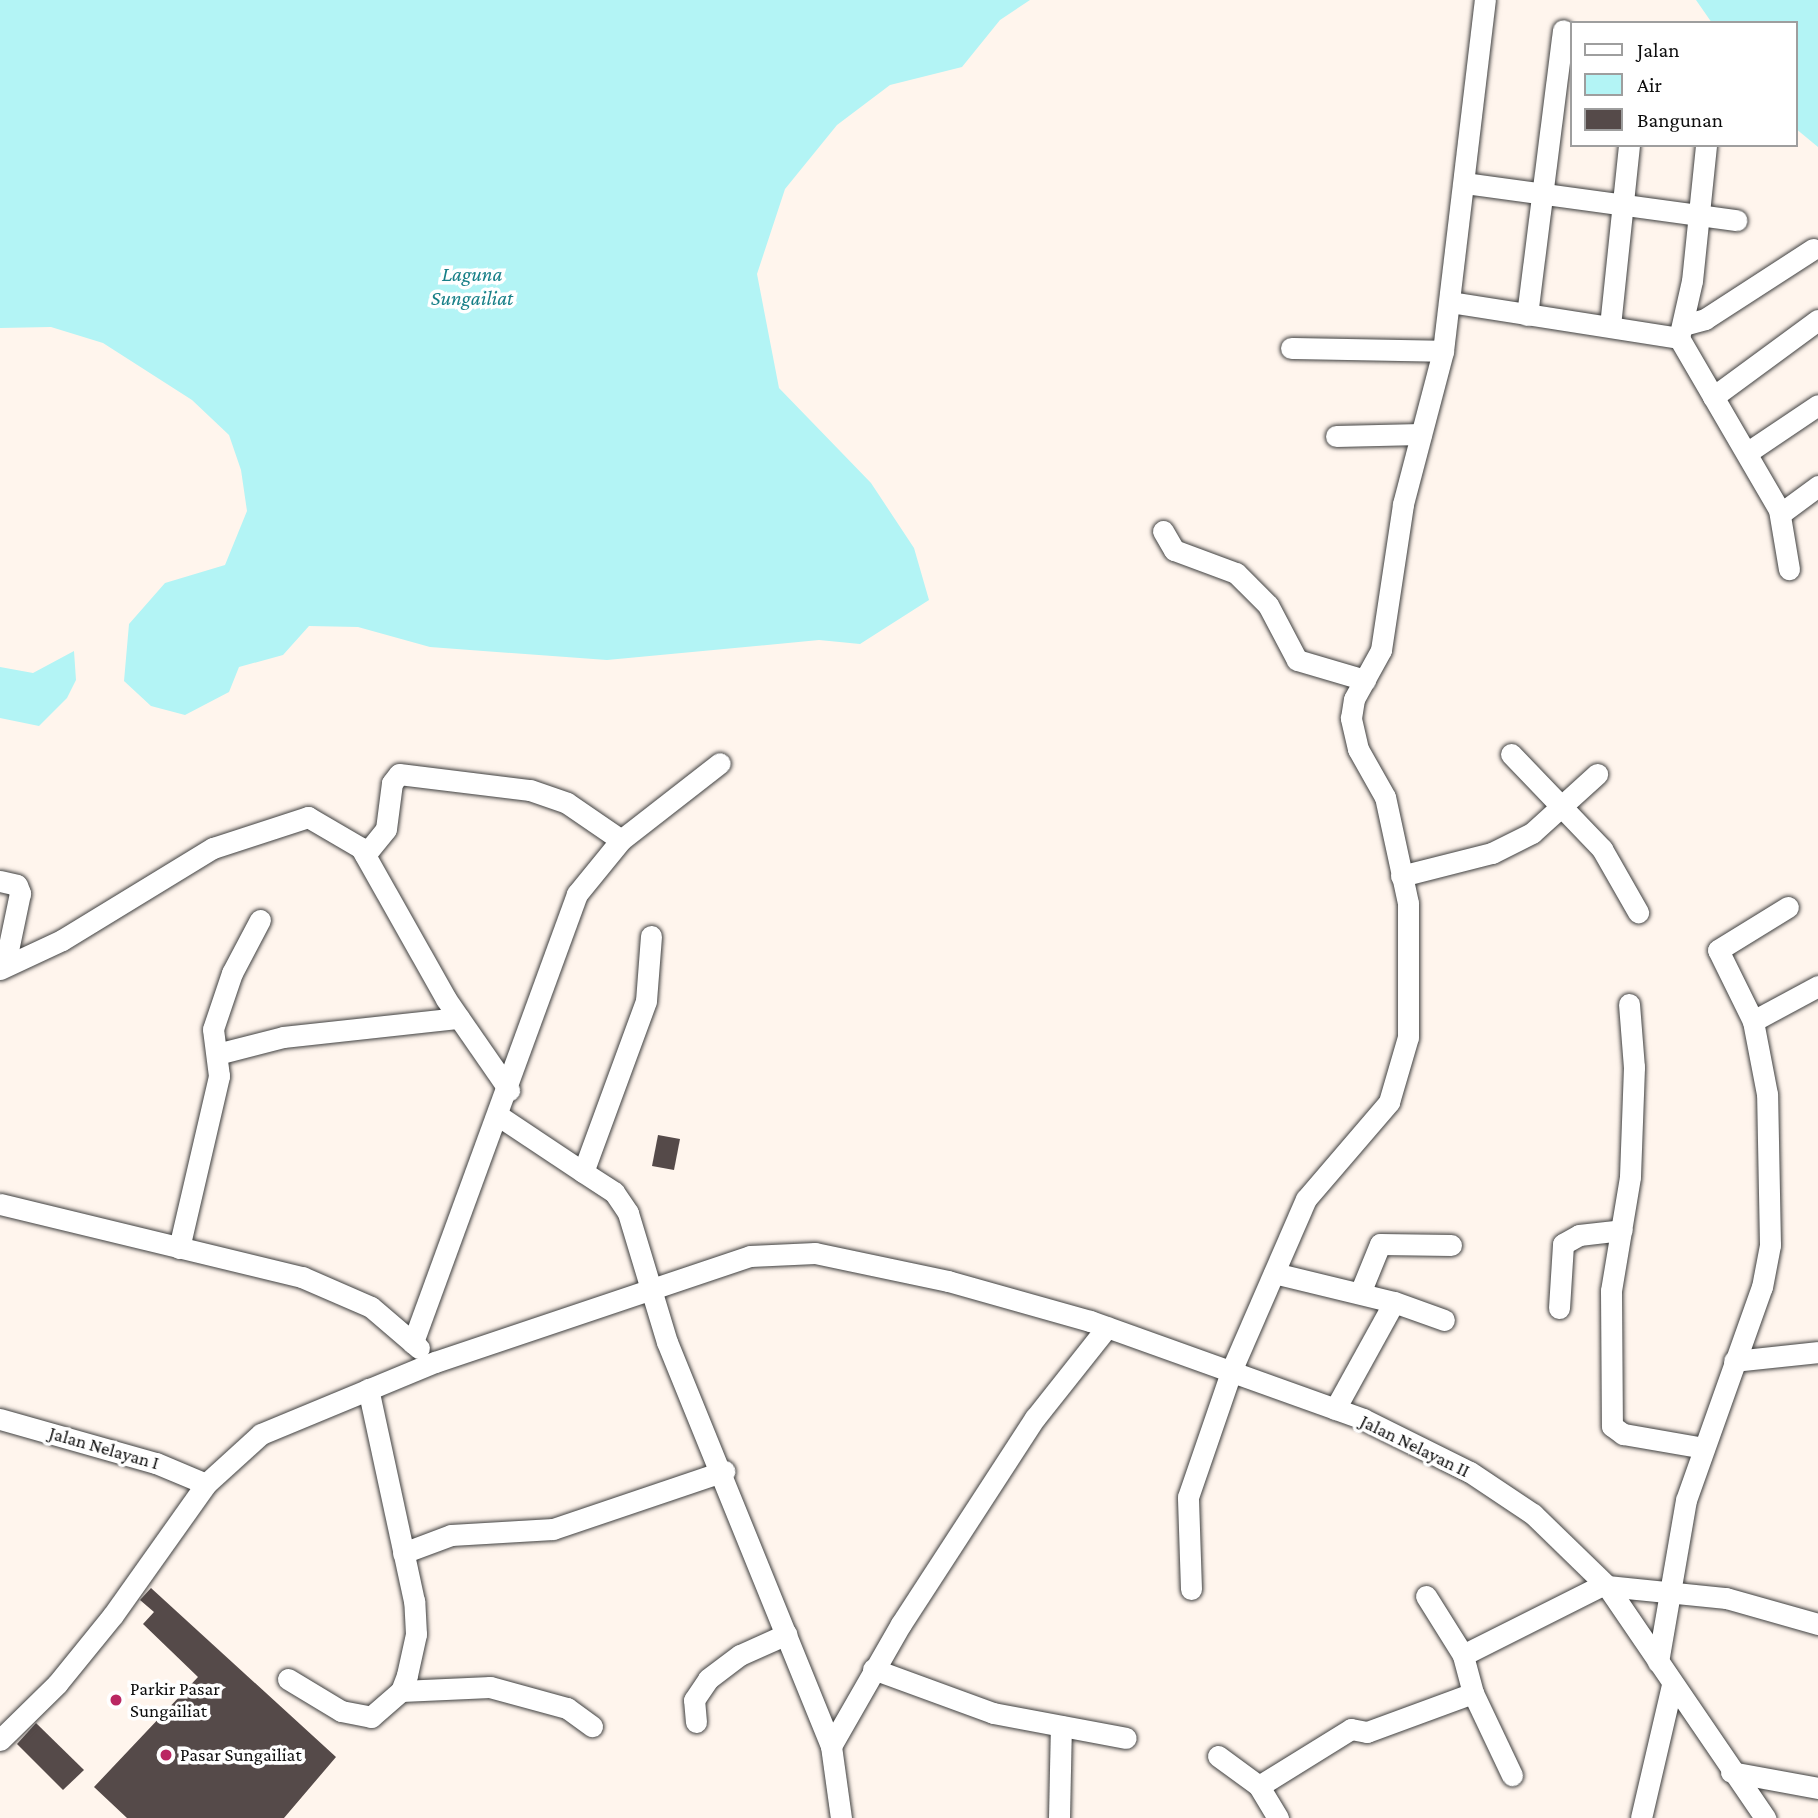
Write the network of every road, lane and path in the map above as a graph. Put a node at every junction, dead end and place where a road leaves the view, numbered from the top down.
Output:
1 (1485, 0) edge
2 (1563, 30) dead end
3 (1629, 147) edge
4 (1706, 147) edge
5 (1465, 183) junction
6 (1542, 193) junction
7 (1623, 205) junction
8 (1697, 215) junction
9 (1736, 220) dead end
10 (1813, 249) dead end
11 (1450, 302) junction
12 (1527, 315) junction
13 (1818, 320) edge
14 (1610, 326) junction
15 (1681, 332) junction
16 (1291, 348) dead end
17 (1443, 351) junction
18 (1713, 397) junction
19 (1818, 405) edge
20 (1421, 434) junction
21 (1336, 436) dead end
22 (1748, 452) junction
23 (1818, 486) edge
24 (1780, 514) junction
25 (1163, 531) dead end
26 (1788, 569) dead end
27 (1365, 680) junction
28 (1511, 754) dead end
29 (720, 763) dead end
30 (1597, 774) dead end
31 (1562, 806) junction
32 (621, 840) junction
33 (363, 852) junction
34 (1401, 876) junction
35 (0, 881) edge
36 (1788, 907) dead end
37 (1638, 912) dead end
38 (260, 920) dead end
39 (651, 936) dead end
40 (3, 967) edge
41 (1818, 986) edge
42 (1629, 1004) dead end
43 (459, 1018) junction
44 (1753, 1021) junction
45 (218, 1054) junction
46 (509, 1090) junction
47 (499, 1116) junction
48 (583, 1172) junction
49 (0, 1204) edge
50 (1622, 1230) junction
51 (1451, 1245) dead end
52 (179, 1248) junction
53 (1274, 1273) junction
54 (648, 1290) junction
55 (1360, 1293) junction
56 (1394, 1302) junction
57 (1559, 1308) dead end
58 (1444, 1320) dead end
59 (1100, 1324) junction
60 (413, 1343) junction
61 (1818, 1352) edge
62 (1734, 1361) junction
63 (435, 1362) junction
64 (1231, 1369) junction
65 (368, 1389) junction
66 (1335, 1409) junction
67 (0, 1419) edge
68 (1704, 1448) junction
69 (724, 1471) junction
70 (206, 1484) junction
71 (403, 1553) junction
72 (1605, 1585) junction
73 (1191, 1589) dead end
74 (1670, 1594) junction
75 (1426, 1596) dead end
76 (1818, 1624) edge
77 (787, 1634) junction
78 (1463, 1655) junction
79 (1658, 1662) junction
80 (873, 1669) junction
81 (288, 1679) dead end
82 (901, 1681) junction
83 (1672, 1685) junction
84 (401, 1691) junction
85 (1473, 1693) junction
86 (853, 1703) junction
87 (696, 1722) dead end
88 (592, 1726) dead end
89 (1061, 1726) junction
90 (825, 1736) junction
91 (1126, 1738) dead end
92 (0, 1740) edge
93 (1218, 1756) dead end
94 (1731, 1772) junction
95 (1512, 1775) dead end
96 (1259, 1786) junction
97 (1818, 1788) edge
98 (841, 1818) edge
99 (1059, 1818) edge
100 (1278, 1818) edge
101 (1641, 1818) edge
102 (1765, 1818) edge

1 - 5 street
2 - 6 street
3 - 7 street
4 - 8 street
5 - 6 street
5 - 11 street
6 - 7 street
6 - 12 street
7 - 8 street
7 - 14 street
8 - 9 street
8 - 15 street
10 - 15 street
11 - 12 street
11 - 17 street
12 - 14 street
13 - 18 street
14 - 15 street
15 - 18 street
16 - 17 street
17 - 20 street
18 - 22 street
19 - 22 street
20 - 21 street
20 - 27 street
22 - 24 street
23 - 24 street
24 - 26 street
25 - 27 street
27 - 34 street
28 - 31 street
29 - 32 street
30 - 31 street
31 - 34 street
31 - 37 street
32 - 33 street
32 - 46 street
33 - 40 street
33 - 43 street
34 - 53 street
35 - 40 street
36 - 44 street
38 - 45 street
39 - 48 street
41 - 44 street
42 - 50 street
43 - 45 street
43 - 46 street
44 - 62 street
45 - 52 street
46 - 47 street
47 - 48 street
47 - 60 street
48 - 54 street
49 - 52 street
50 - 57 street
50 - 68 street
51 - 55 street
52 - 60 street
53 - 55 street
53 - 64 street
54 - 59 street, Jalan Nelayan II
54 - 63 street, Jalan Nelayan II
54 - 69 street
55 - 56 street
56 - 58 street
56 - 66 street
59 - 64 street, Jalan Nelayan II
59 - 80 street
60 - 63 street
61 - 62 street
62 - 68 street
63 - 65 street, Jalan Nelayan II
64 - 66 street, Jalan Nelayan II
64 - 73 street
65 - 70 street, Jalan Nelayan II
65 - 71 street
66 - 72 street, Jalan Nelayan II
67 - 70 street, Jalan Nelayan I
68 - 74 street
69 - 71 street
69 - 77 street
70 - 92 street, Jalan Nelayan II
71 - 84 street
72 - 74 street
72 - 78 street
72 - 79 street, Jalan Nelayan II
74 - 76 street
74 - 79 street
75 - 78 street
77 - 87 street
77 - 90 street
78 - 85 street
79 - 83 street, Jalan Nelayan II
80 - 82 street
80 - 86 street
81 - 84 street
82 - 86 street
82 - 89 street
83 - 94 street, Jalan Nelayan II
83 - 101 street
84 - 88 street
85 - 95 street
85 - 96 street
86 - 90 street
89 - 91 street
89 - 99 street
90 - 98 street
93 - 96 street
94 - 97 street
94 - 102 street, Jalan Nelayan II
96 - 100 street

